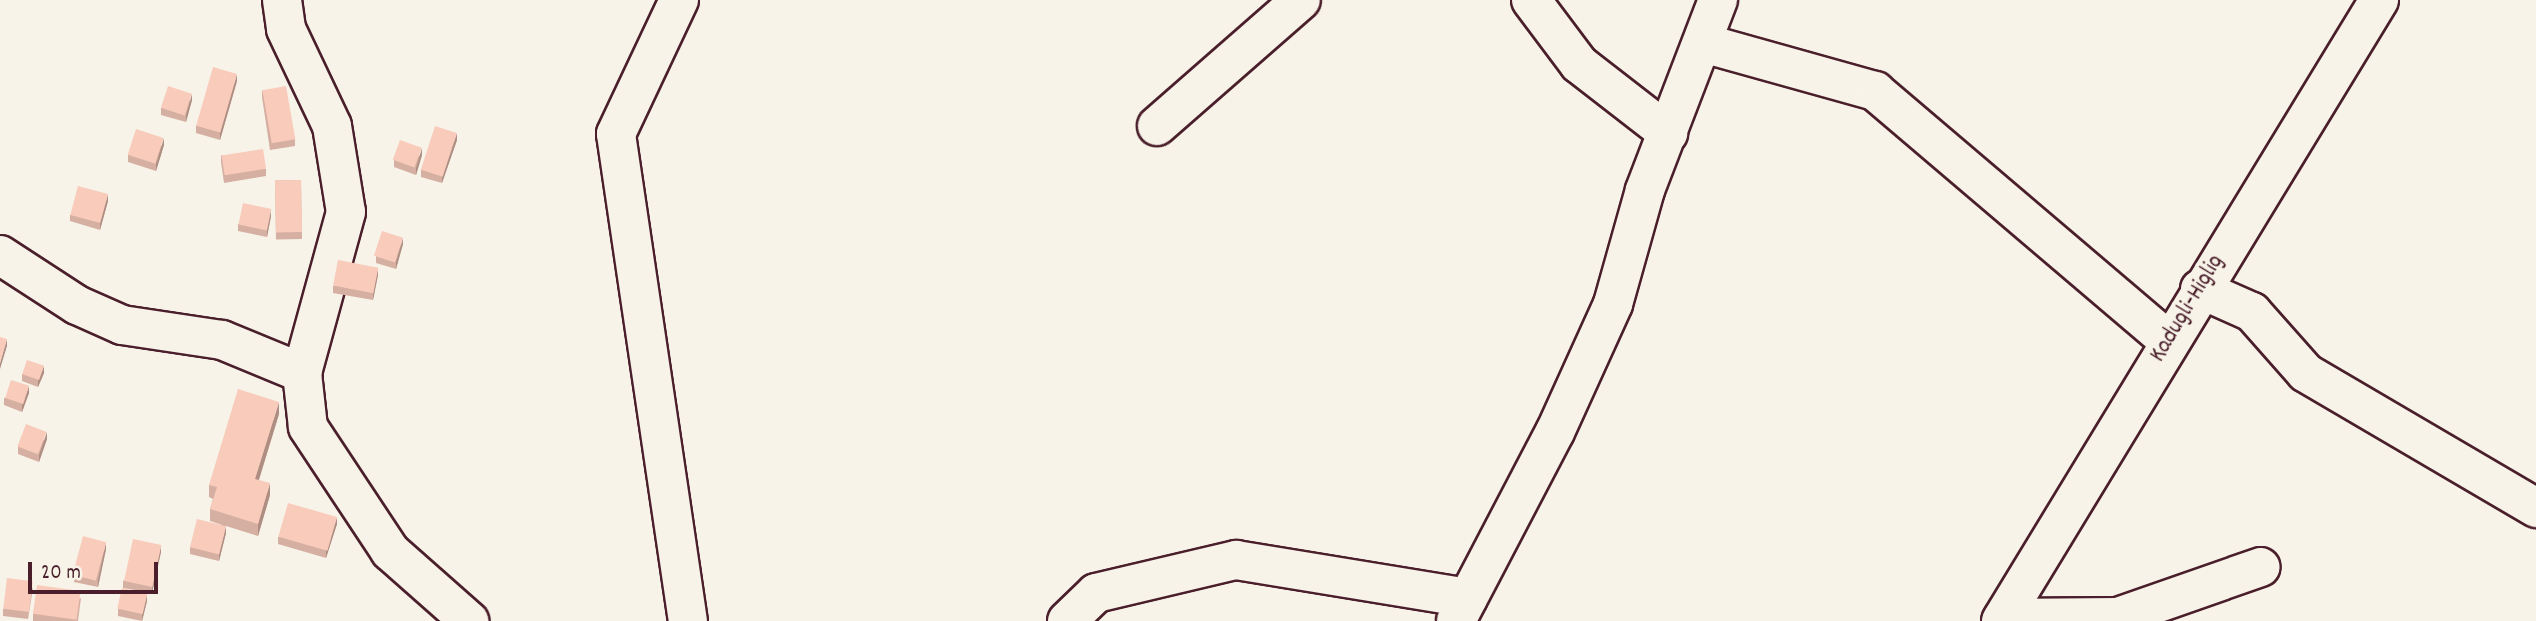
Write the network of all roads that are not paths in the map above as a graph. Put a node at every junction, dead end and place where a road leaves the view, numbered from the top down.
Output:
1 (282, 0) edge
2 (679, 0) edge
3 (1301, 0) edge
4 (1531, 0) edge
5 (1718, 0) edge
6 (2369, 6) edge
7 (1703, 43) junction
8 (1157, 126) dead end
9 (1668, 133) junction
10 (0, 255) edge
11 (2200, 289) junction
12 (2169, 341) junction
13 (302, 373) junction
14 (2536, 508) edge
15 (2260, 566) dead end
16 (1462, 610) edge
17 (2003, 619) edge
18 (684, 620) edge
19 (468, 621) edge
20 (1067, 621) edge

1 - 13 street
2 - 18 street
3 - 8 street
4 - 9 street
5 - 7 street
6 - 11 street, Kadugli-Higlig
7 - 9 street
7 - 12 street
9 - 16 street
10 - 13 street
11 - 12 street, Kadugli-Higlig
11 - 14 street
12 - 17 street, Kadugli-Higlig
13 - 19 street
15 - 17 street
16 - 20 street

